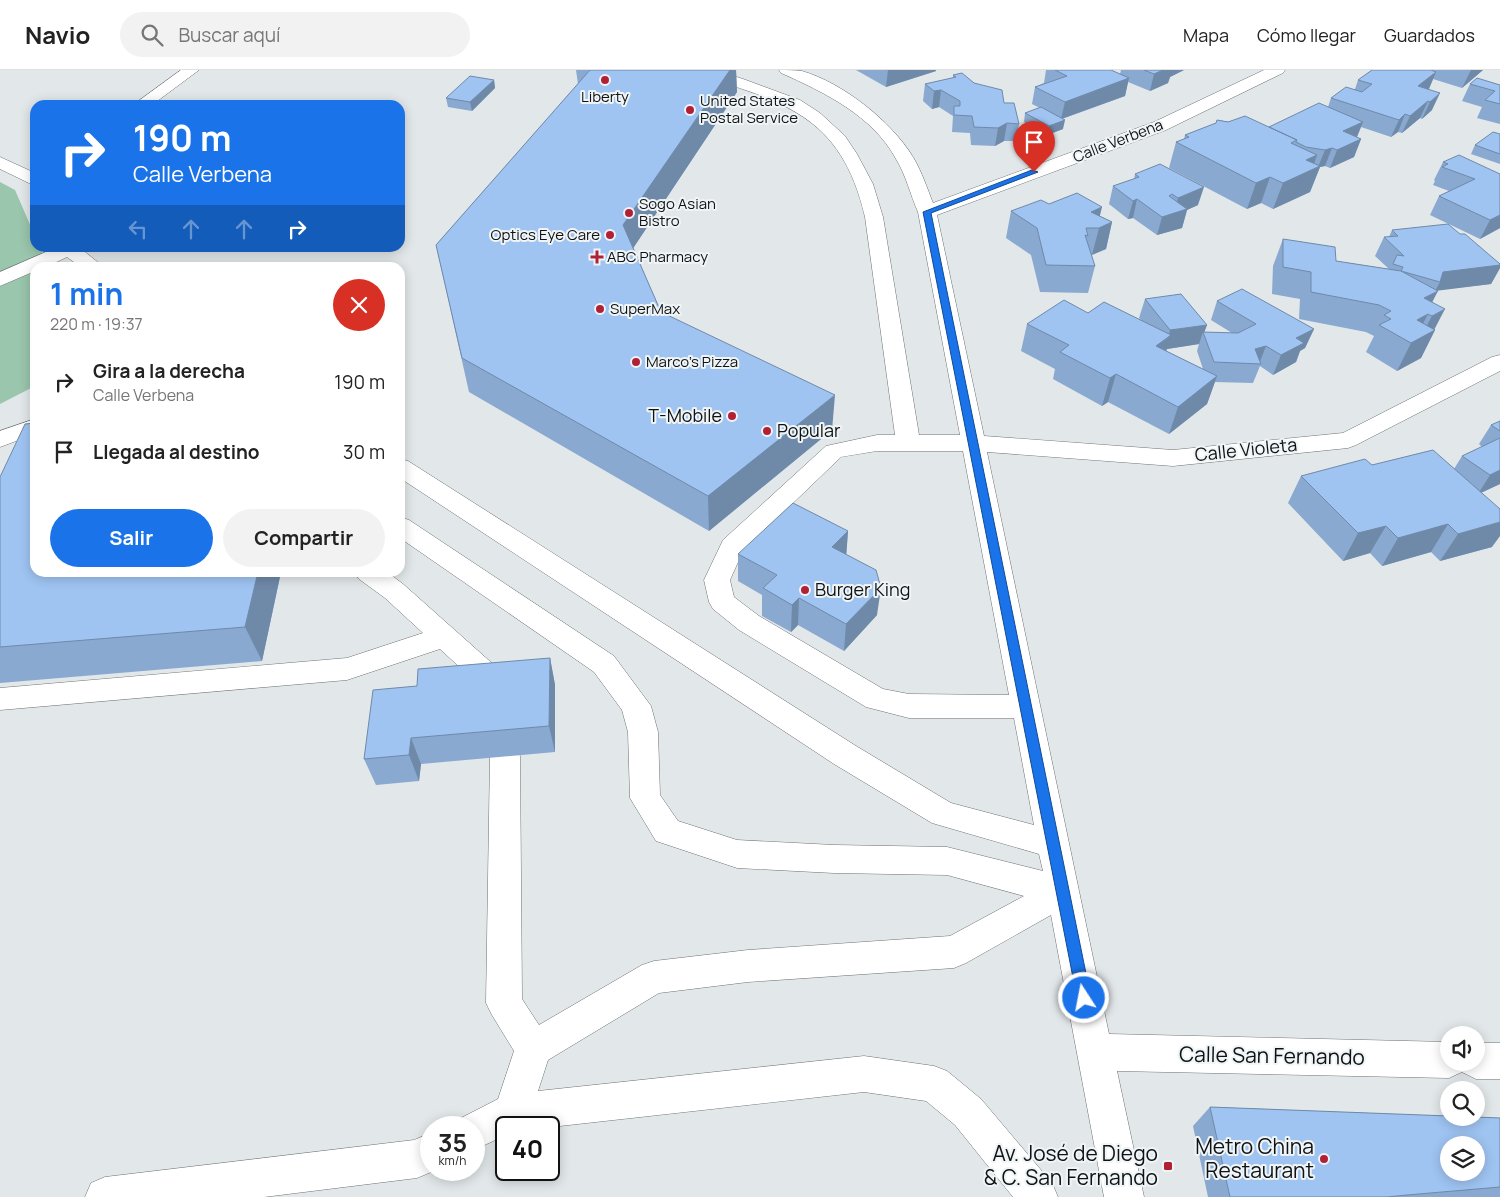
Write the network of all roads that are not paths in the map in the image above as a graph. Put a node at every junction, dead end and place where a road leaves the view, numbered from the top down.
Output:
1 (191, 70) edge
2 (699, 70) edge
3 (787, 70) edge
4 (1277, 70) edge
5 (148, 100) edge
6 (0, 162) edge
7 (30, 177) edge
8 (927, 212) junction
9 (61, 252) edge
10 (72, 252) edge
11 (39, 262) edge
12 (86, 262) edge
13 (30, 266) edge
14 (0, 280) edge
15 (1500, 362) edge
16 (30, 428) edge
17 (0, 440) edge
18 (908, 443) junction
19 (974, 443) junction
20 (405, 470) edge
21 (405, 529) edge
22 (375, 577) edge
23 (444, 637) junction
24 (502, 690) edge
25 (0, 699) edge
26 (1027, 707) junction
27 (505, 756) edge
28 (1054, 844) junction
29 (1063, 892) junction
30 (533, 1048) junction
31 (1094, 1052) junction
32 (1440, 1060) edge
33 (1485, 1061) edge
34 (1500, 1061) edge
35 (513, 1112) junction
36 (485, 1126) edge
37 (420, 1158) edge
38 (105, 1197) edge
39 (1038, 1197) edge
40 (1124, 1197) edge

1 - 5 street
2 - 18 street
3 - 8 street
4 - 8 street, Calle Verbena
6 - 7 street
8 - 19 street
9 - 11 street
10 - 12 street
13 - 14 street
15 - 19 street, Calle Violeta
16 - 17 street
18 - 19 street, Calle Violeta
18 - 26 street, Calle Violeta
19 - 26 street
20 - 28 street
21 - 29 street
22 - 23 street
23 - 24 street
23 - 25 street
26 - 28 street
27 - 30 street
28 - 29 street
29 - 30 street
29 - 31 street
30 - 35 street
31 - 32 street, Calle San Fernando
31 - 40 street
33 - 34 street
35 - 36 street
35 - 39 street
37 - 38 street

